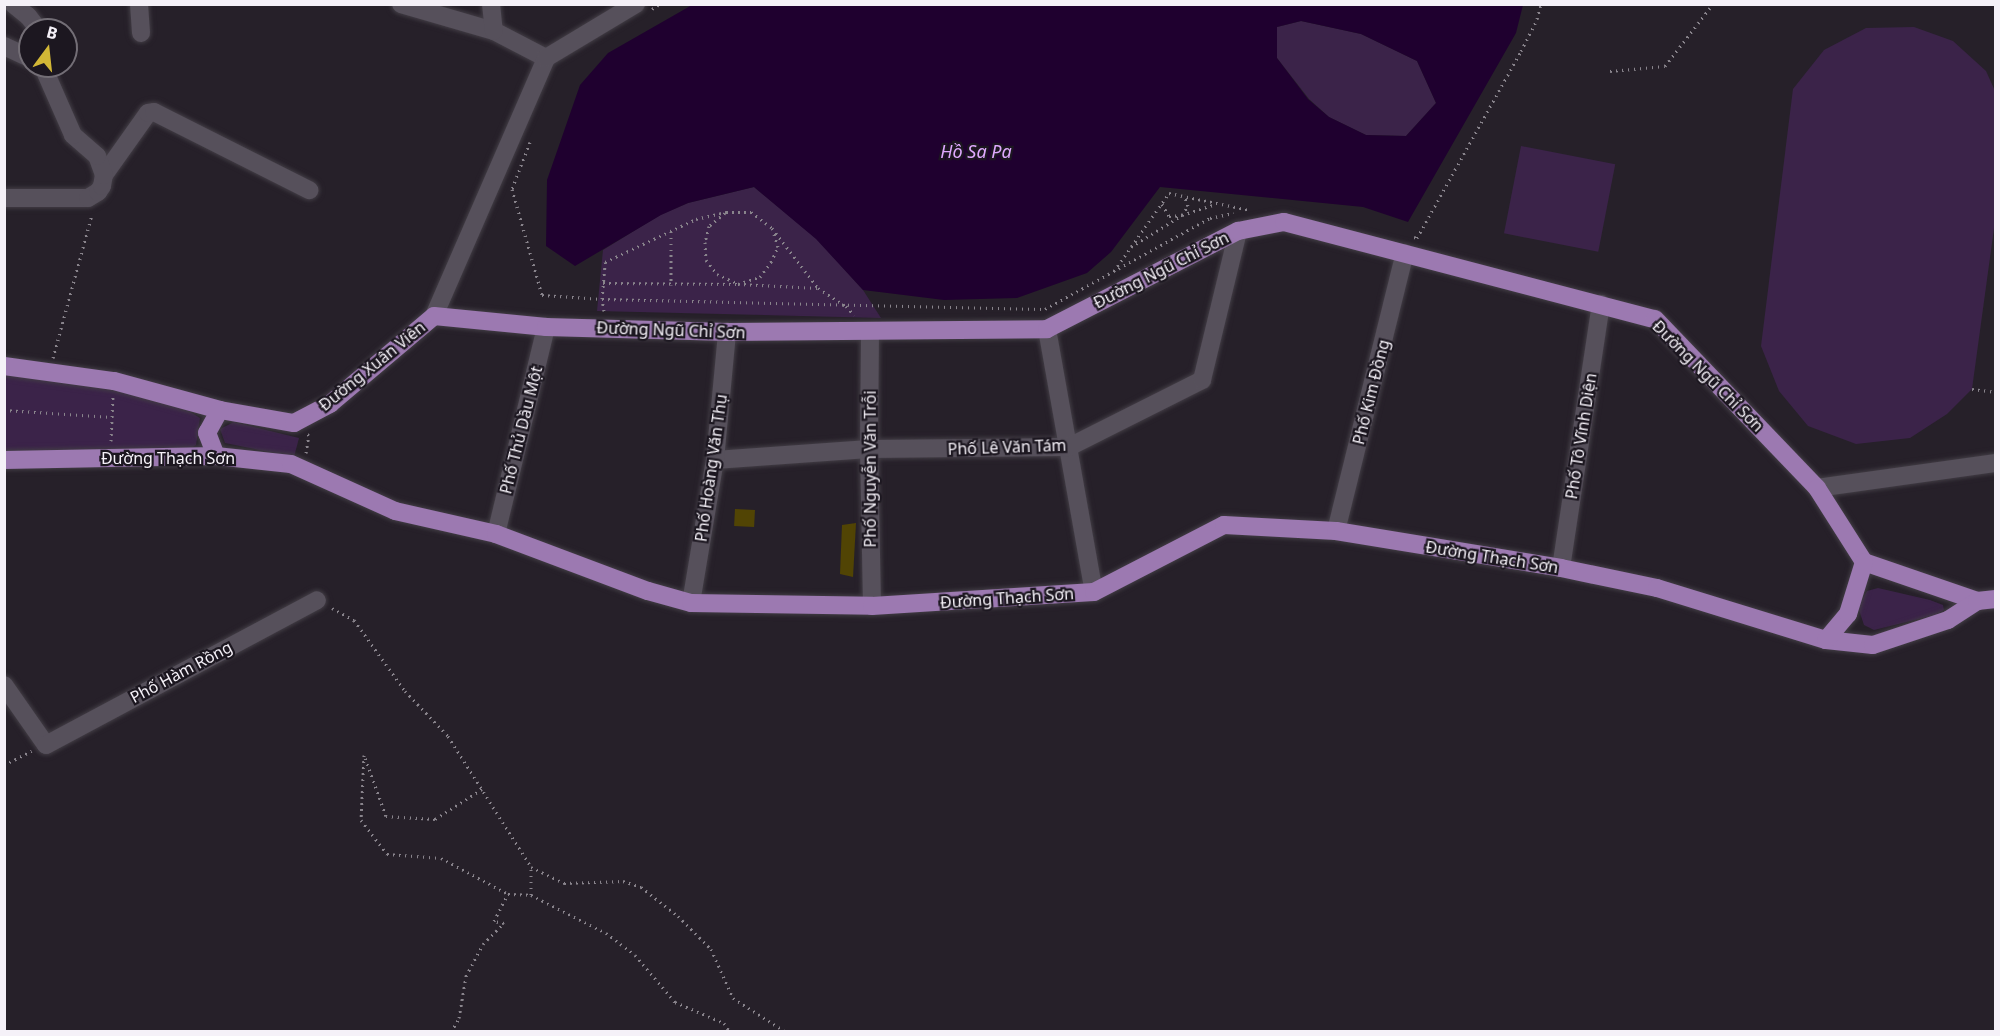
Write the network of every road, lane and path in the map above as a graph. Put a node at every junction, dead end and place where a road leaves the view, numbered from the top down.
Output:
1 (13, 4) edge
2 (140, 4) edge
3 (401, 4) edge
4 (491, 4) edge
5 (660, 4) edge
6 (1541, 4) edge
7 (1713, 4) edge
8 (643, 7) edge
9 (30, 18) edge
10 (494, 31) junction
11 (141, 33) dead end
12 (4, 46) edge
13 (18, 54) edge
14 (546, 58) junction
15 (1610, 70) dead end
16 (45, 78) edge
17 (532, 136) dead end
18 (101, 183) junction
19 (309, 190) dead end
20 (1184, 195) junction
21 (4, 198) edge
22 (1216, 203) junction
23 (1162, 204) junction
24 (1250, 210) junction
25 (1260, 210) dead end
26 (726, 212) junction
27 (1182, 215) junction
28 (772, 228) junction
29 (671, 231) junction
30 (1238, 231) junction
31 (1405, 244) junction
32 (1130, 248) junction
33 (1113, 271) junction
34 (603, 283) junction
35 (738, 284) junction
36 (671, 285) junction
37 (818, 288) junction
38 (602, 300) junction
39 (1601, 304) junction
40 (846, 306) junction
41 (434, 316) junction
42 (546, 327) junction
43 (1047, 329) junction
44 (727, 332) junction
45 (870, 332) junction
46 (4, 366) edge
47 (49, 371) junction
48 (1972, 389) dead end
49 (1995, 392) edge
50 (4, 410) edge
51 (220, 410) junction
52 (294, 423) junction
53 (1069, 447) junction
54 (869, 449) junction
55 (216, 456) junction
56 (111, 458) junction
57 (4, 460) edge
58 (715, 460) junction
59 (1995, 463) edge
60 (291, 464) junction
61 (1817, 488) junction
62 (1336, 531) junction
63 (496, 534) junction
64 (1864, 562) junction
65 (1561, 568) junction
66 (1094, 592) junction
67 (317, 600) joint
68 (1986, 600) edge
69 (691, 603) junction
70 (872, 606) junction
71 (1826, 640) junction
72 (4, 685) edge
73 (46, 745) junction
74 (4, 765) edge
75 (482, 789) junction
76 (531, 867) junction
77 (508, 894) junction
78 (531, 895) junction
79 (451, 1032) edge
80 (730, 1032) edge
81 (786, 1032) edge

1 - 9 street
2 - 11 street
3 - 10 street
4 - 10 street
5 - 8 path
6 - 31 path
7 - 15 path
8 - 14 street
10 - 14 street
12 - 13 street
14 - 41 street, Đường Xuân Viên
16 - 18 street
17 - 38 path
18 - 19 street
18 - 21 street
18 - 47 path
20 - 22 path
20 - 23 path
20 - 27 path
22 - 24 path
22 - 27 path
23 - 27 path
23 - 32 path
24 - 25 path
24 - 33 path
26 - 28 path
26 - 29 path
26 - 35 path
27 - 32 path
28 - 35 path
28 - 37 path
29 - 34 path
29 - 36 path
30 - 31 main road, Đường Ngũ Chỉ Sơn
30 - 43 main road, Đường Ngũ Chỉ Sơn
30 - 53 street, Phố Lê Văn Tám
31 - 39 main road, Đường Ngũ Chỉ Sơn
31 - 62 street, Phố Kim Đồng
32 - 33 path
33 - 40 path
34 - 36 path
34 - 38 path
35 - 36 path
35 - 37 path
37 - 40 path
38 - 40 path
39 - 61 main road, Đường Ngũ Chỉ Sơn
39 - 65 street, Phố Tô Vĩnh Diện
41 - 42 main road, Đường Ngũ Chỉ Sơn
41 - 52 main road, Đường Xuân Viên
42 - 44 main road, Đường Ngũ Chỉ Sơn
42 - 63 street, Phố Thủ Dầu Một
43 - 45 main road, Đường Ngũ Chỉ Sơn
43 - 53 street
44 - 45 main road, Đường Ngũ Chỉ Sơn
44 - 58 street, Phố Hoàng Văn Thụ
45 - 54 street, Phố Nguyễn Văn Trỗi
46 - 47 main road
47 - 51 main road
48 - 49 path
50 - 56 path
51 - 52 main road
51 - 55 main road
52 - 60 path
53 - 54 street, Phố Lê Văn Tám
53 - 66 street
54 - 58 street, Phố Lê Văn Tám
54 - 70 street, Phố Nguyễn Văn Trỗi
55 - 56 main road, Đường Thạch Sơn
55 - 60 main road, Đường Thạch Sơn
56 - 57 main road, Đường Thạch Sơn
58 - 69 street, Phố Hoàng Văn Thụ
59 - 61 street
60 - 63 main road, Đường Thạch Sơn
61 - 64 main road, Đường Ngũ Chỉ Sơn
62 - 65 main road, Đường Thạch Sơn
62 - 66 main road, Đường Thạch Sơn
63 - 69 main road, Đường Thạch Sơn
64 - 68 main road
64 - 71 main road
65 - 71 main road, Đường Thạch Sơn
66 - 70 main road, Đường Thạch Sơn
67 - 73 street, Phố Hàm Rồng
67 - 75 path
68 - 71 main road, Đường Thạch Sơn
69 - 70 main road, Đường Thạch Sơn
72 - 73 street
73 - 74 path
75 - 76 path
75 - 77 path
76 - 78 path
76 - 81 path
77 - 78 path
77 - 79 path
78 - 80 path

